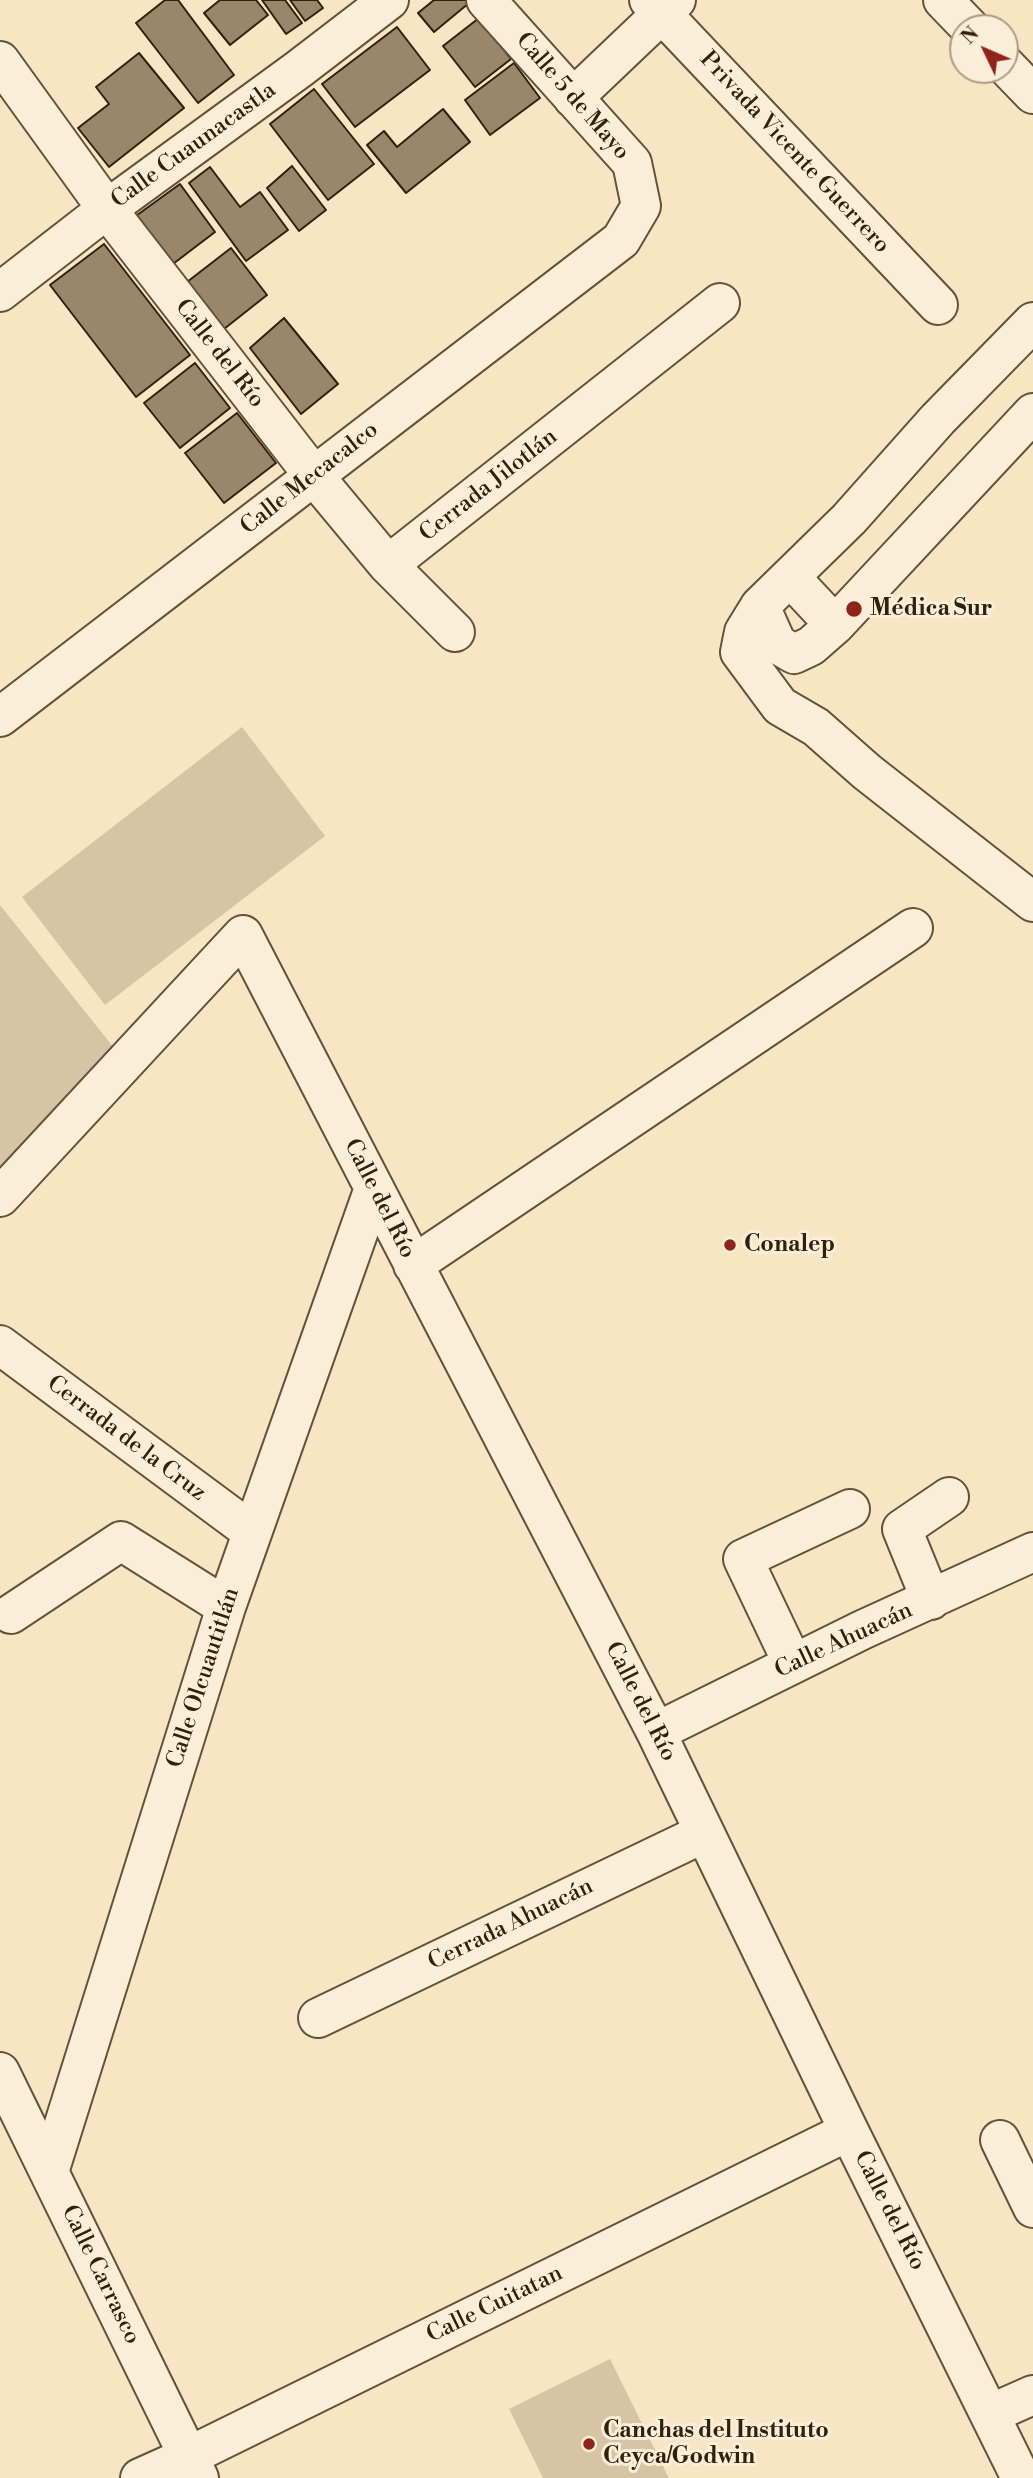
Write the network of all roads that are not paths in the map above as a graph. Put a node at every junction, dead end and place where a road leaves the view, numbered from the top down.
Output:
1 (389, 0) edge
2 (486, 0) edge
3 (943, 0) edge
4 (662, 4) edge
5 (956, 14) edge
6 (0, 61) edge
7 (1019, 80) edge
8 (1033, 94) edge
9 (573, 98) junction
10 (107, 209) junction
11 (621, 240) joint
12 (0, 292) edge
13 (720, 303) dead end
14 (938, 305) dead end
15 (1033, 323) edge
16 (1033, 413) edge
17 (314, 476) junction
18 (388, 565) junction
19 (791, 578) junction
20 (760, 606) junction
21 (835, 625) junction
22 (455, 632) dead end
23 (0, 717) edge
24 (1033, 902) edge
25 (913, 928) dead end
26 (374, 1188) junction
27 (0, 1196) edge
28 (414, 1265) junction
29 (0, 1345) edge
30 (949, 1497) dead end
31 (850, 1510) dead end
32 (252, 1532) junction
33 (1033, 1552) edge
34 (931, 1600) junction
35 (226, 1607) junction
36 (11, 1614) dead end
37 (793, 1664) junction
38 (656, 1732) junction
39 (704, 1833) junction
40 (318, 2018) dead end
41 (0, 2072) edge
42 (849, 2131) junction
43 (1000, 2140) dead end
44 (49, 2172) junction
45 (1033, 2208) edge
46 (1033, 2395) edge
47 (990, 2414) junction
48 (194, 2467) edge
49 (141, 2478) edge
50 (1021, 2478) edge

1 - 10 street, Calle Cuaunacastla
2 - 9 street, Calle 5 de Mayo
3 - 5 street
4 - 9 street
4 - 14 street, Privada Vicente Guerrero
6 - 10 street, Calle del Río
7 - 8 street
9 - 11 street, Calle 5 de Mayo
10 - 12 street, Calle Cuaunacastla
10 - 17 street, Calle del Río
11 - 17 street, Calle Mecacalco
13 - 18 street, Cerrada Jilotlán
15 - 19 street
16 - 21 street
17 - 18 street, Calle del Río
17 - 23 street, Calle Mecacalco
18 - 22 street, Calle del Río
19 - 20 street
19 - 21 street
20 - 21 street
20 - 24 street
25 - 28 street
26 - 27 street, Calle del Río
26 - 28 street, Calle del Río
26 - 32 street, Calle Olcuautitlán
28 - 38 street, Calle del Río
29 - 32 street, Cerrada de la Cruz
30 - 34 street
31 - 37 street
32 - 35 street, Calle Olcuautitlán
33 - 34 street, Calle Ahuacán
34 - 37 street, Calle Ahuacán
35 - 36 street
35 - 44 street, Calle Olcuautitlán
37 - 38 street, Calle Ahuacán
38 - 39 street, Calle del Río
39 - 40 street, Cerrada Ahuacán
39 - 42 street, Calle del Río
41 - 44 street, Calle Carrasco
42 - 47 street, Calle del Río
42 - 48 street, Calle Cuitatan
43 - 45 street
44 - 48 street, Calle Carrasco
46 - 47 street
47 - 50 street, Calle del Río
48 - 49 street, Calle Cuitatan

